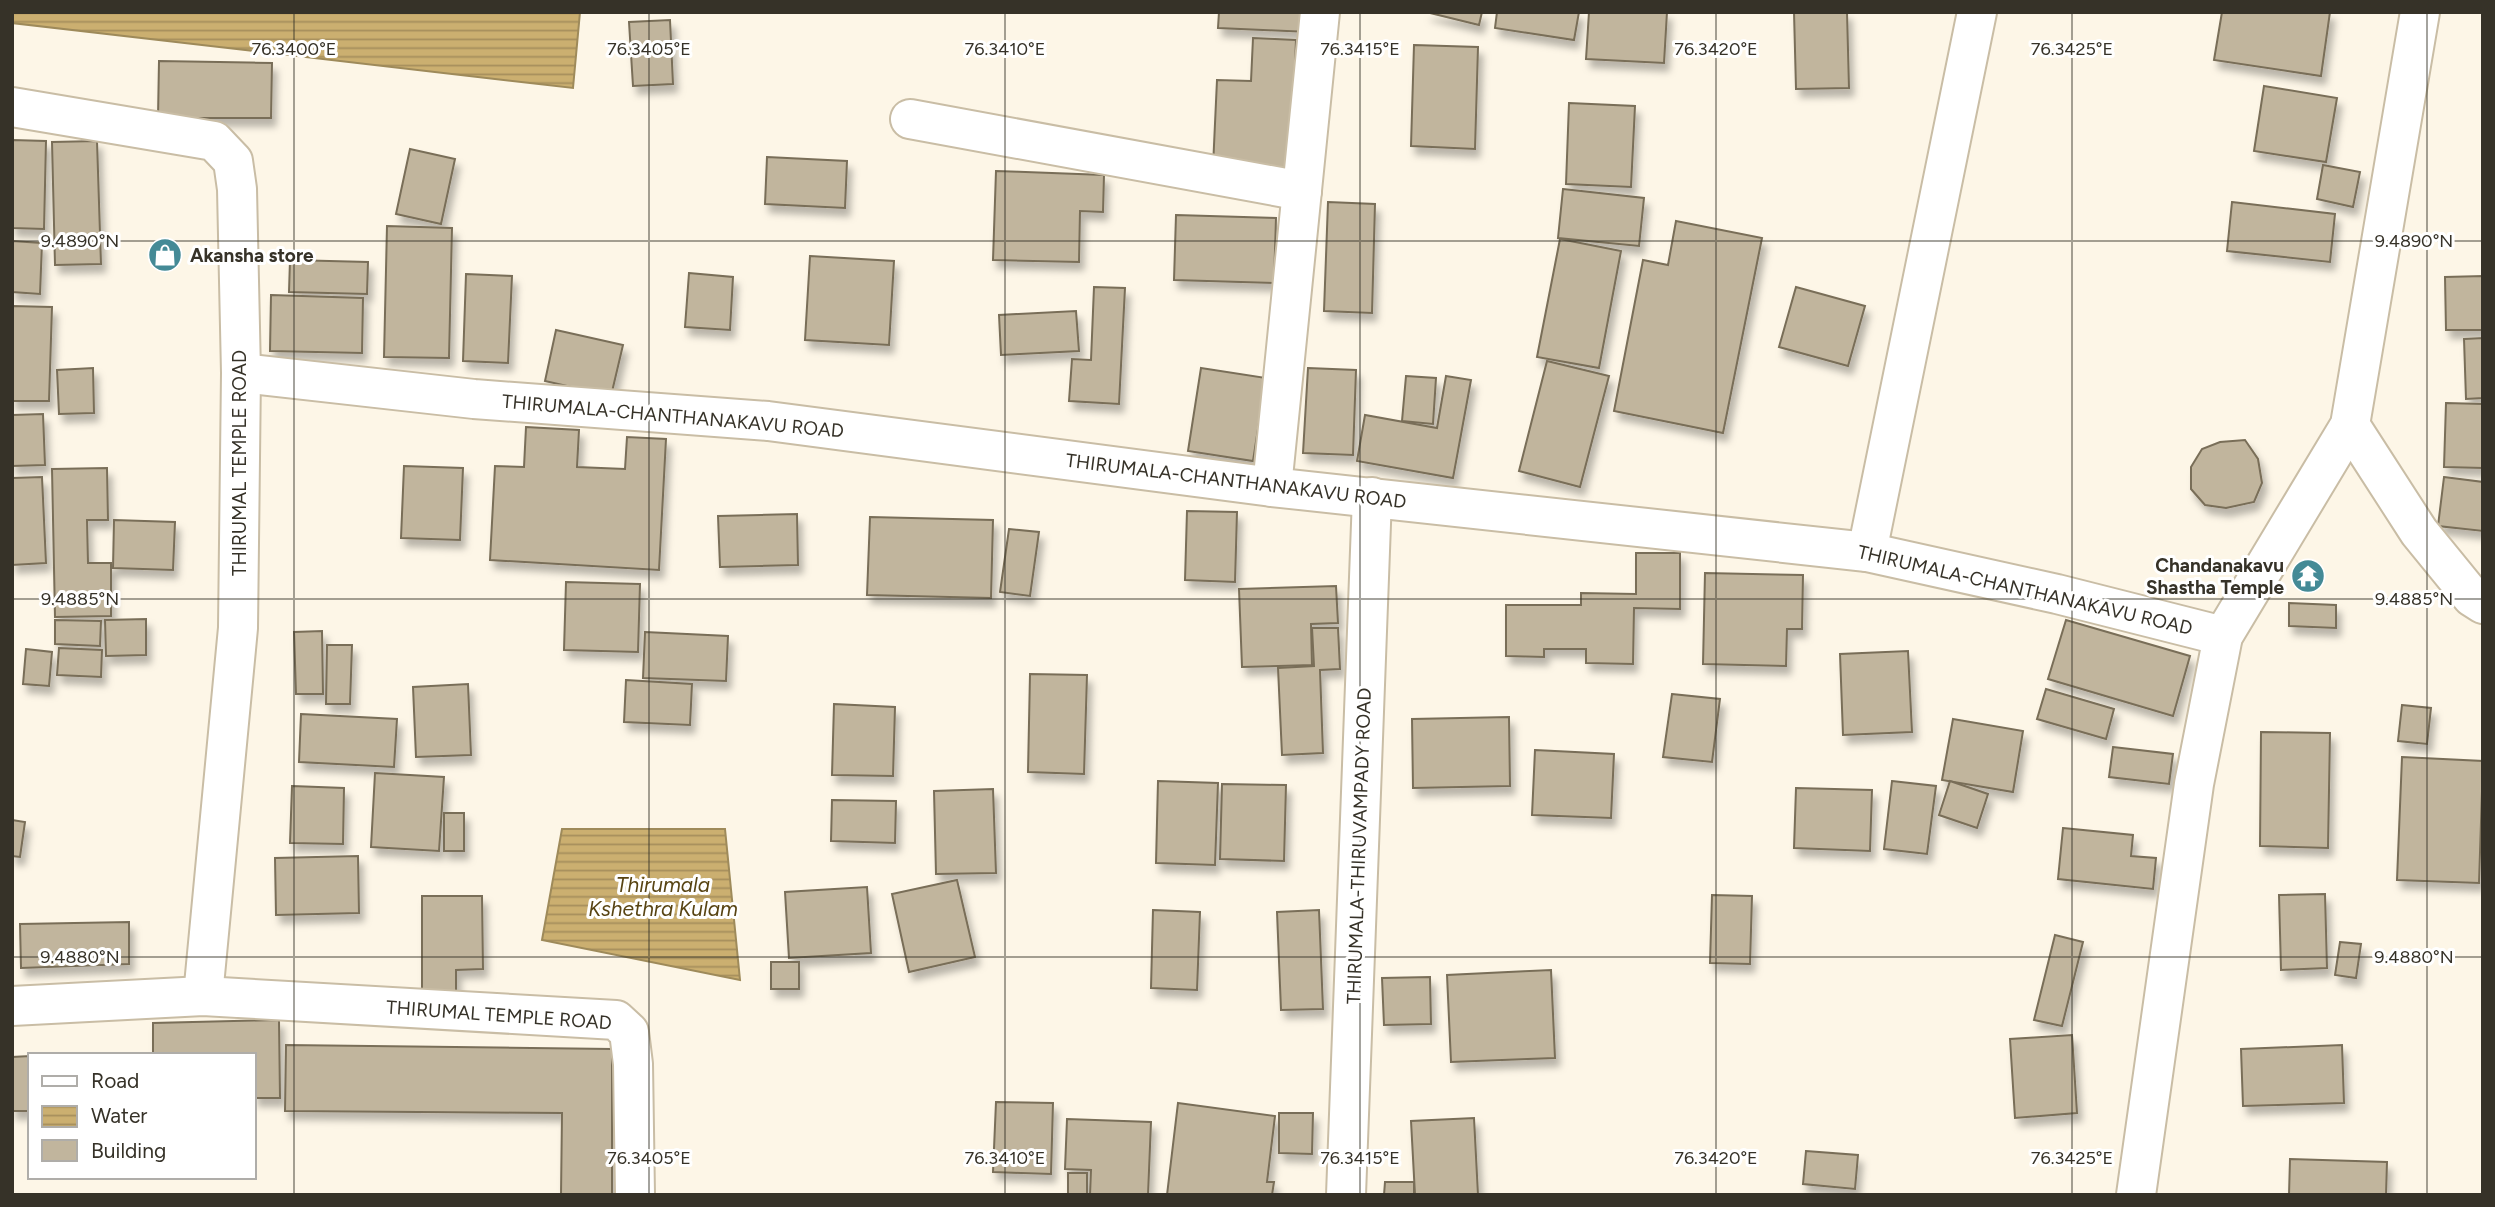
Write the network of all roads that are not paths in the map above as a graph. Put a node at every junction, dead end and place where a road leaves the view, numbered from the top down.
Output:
1 (1320, 12) edge
2 (1977, 12) edge
3 (2420, 12) edge
4 (12, 107) edge
5 (910, 119) dead end
6 (1302, 191) junction
7 (241, 373) junction
8 (2350, 425) junction
9 (1272, 487) junction
10 (1373, 497) junction
11 (1867, 552) junction
12 (2483, 604) edge
13 (2223, 636) junction
14 (203, 996) junction
15 (12, 1006) edge
16 (635, 1195) edge
17 (1346, 1195) edge
18 (2136, 1195) edge

1 - 6 street
2 - 11 street
3 - 8 street
4 - 7 street, THIRUMAL TEMPLE ROAD
5 - 6 street
6 - 9 street
7 - 9 street, THIRUMALA-CHANTHANAKAVU ROAD
7 - 14 street, THIRUMAL TEMPLE ROAD
8 - 12 street
8 - 13 street
9 - 10 street, THIRUMALA-CHANTHANAKAVU ROAD
10 - 11 street, THIRUMALA-CHANTHANAKAVU ROAD
10 - 17 street, THIRUMALA-THIRUVAMPADY ROAD
11 - 13 street, THIRUMALA-CHANTHANAKAVU ROAD
13 - 18 street
14 - 15 street, THIRUMAL TEMPLE ROAD
14 - 16 street, THIRUMAL TEMPLE ROAD

